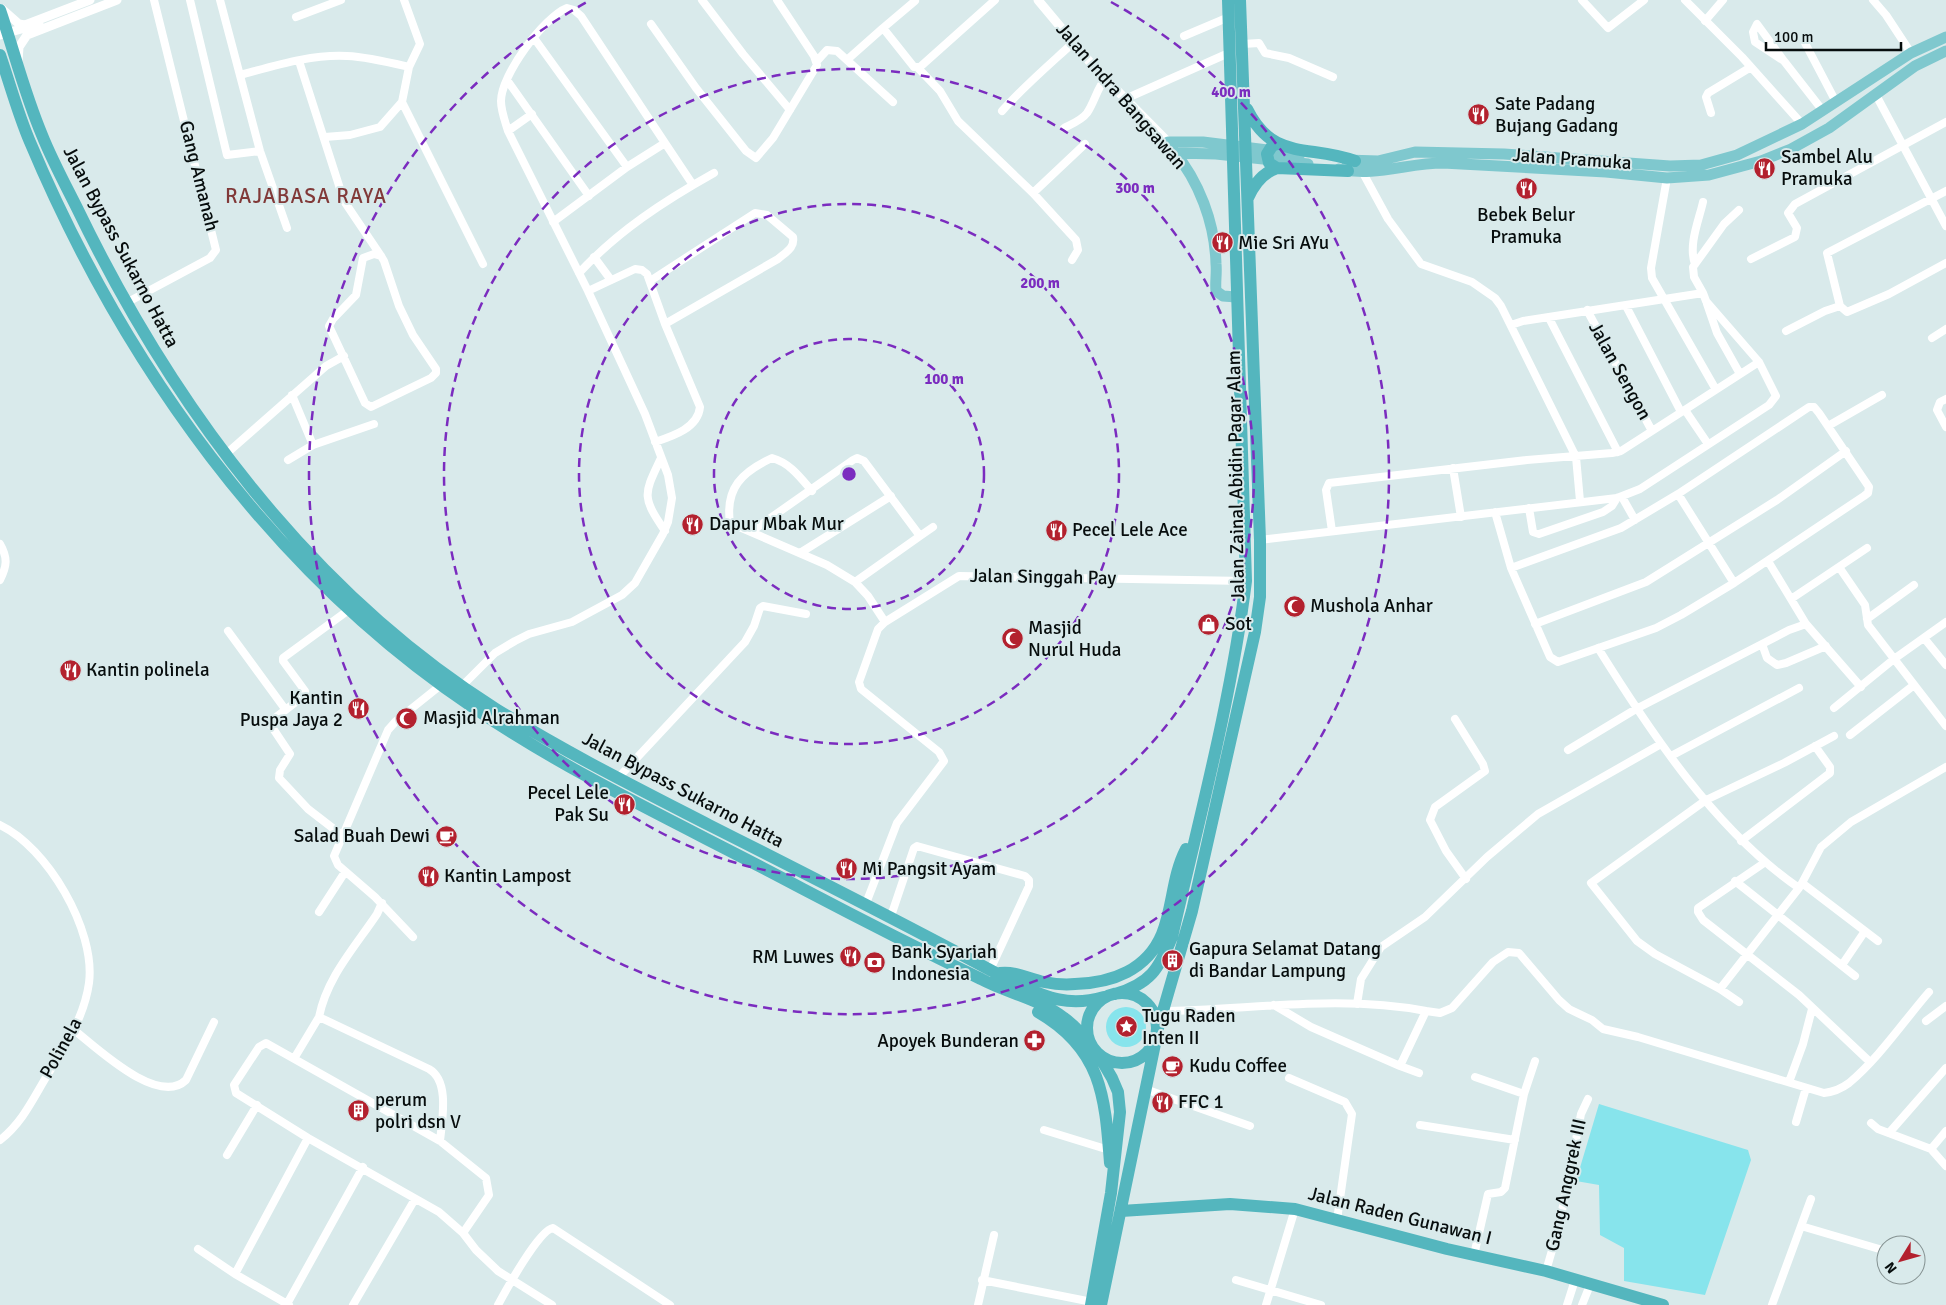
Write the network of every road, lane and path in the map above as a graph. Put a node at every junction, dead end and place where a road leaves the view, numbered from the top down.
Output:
1 (90, 0) edge
2 (102, 0) edge
3 (116, 0) edge
4 (154, 0) edge
5 (190, 0) edge
6 (220, 0) edge
7 (341, 0) edge
8 (404, 0) edge
9 (702, 0) edge
10 (777, 0) edge
11 (995, 0) edge
12 (1038, 0) edge
13 (1228, 0) edge
14 (1240, 0) edge
15 (1582, 0) edge
16 (1644, 0) edge
17 (1685, 0) edge
18 (1723, 0) edge
19 (1873, 0) edge
20 (915, 1) dead end
21 (0, 8) edge
22 (296, 17) dead end
23 (1229, 17) junction
24 (1705, 20) junction
25 (651, 24) dead end
26 (35, 26) junction
27 (883, 28) junction
28 (0, 35) edge
29 (1184, 36) dead end
30 (534, 38) junction
31 (1946, 38) edge
32 (1074, 42) junction
33 (1805, 43) dead end
34 (1243, 44) junction
35 (1946, 51) edge
36 (1231, 52) junction
37 (1911, 53) junction
38 (0, 55) edge
39 (848, 58) junction
40 (299, 61) junction
41 (817, 61) junction
42 (1784, 61) junction
43 (17, 63) junction
44 (2, 65) edge
45 (922, 66) junction
46 (408, 67) junction
47 (1751, 67) junction
48 (1880, 74) junction
49 (240, 75) junction
50 (1333, 77) dead end
51 (1106, 78) junction
52 (507, 80) junction
53 (1890, 84) junction
54 (1876, 95) junction
55 (1124, 99) junction
56 (402, 102) junction
57 (893, 102) dead end
58 (1836, 102) junction
59 (1245, 104) junction
60 (790, 110) junction
61 (1822, 110) junction
62 (1002, 111) dead end
63 (1711, 113) dead end
64 (532, 114) junction
65 (1946, 122) edge
66 (1802, 124) junction
67 (1064, 128) dead end
68 (508, 131) junction
69 (325, 137) junction
70 (1168, 142) junction
71 (666, 143) junction
72 (1085, 144) dead end
73 (1277, 144) junction
74 (1903, 144) junction
75 (1202, 148) junction
76 (260, 151) junction
77 (1176, 153) junction
78 (1352, 166) junction
79 (627, 167) junction
80 (1607, 167) junction
81 (1277, 168) junction
82 (714, 173) dead end
83 (1363, 173) junction
84 (1667, 178) junction
85 (693, 184) junction
86 (1946, 191) edge
87 (1033, 193) junction
88 (589, 196) junction
89 (1931, 199) junction
90 (1247, 200) junction
91 (1704, 202) dead end
92 (1739, 210) dead end
93 (554, 222) junction
94 (1946, 226) edge
95 (287, 228) dead end
96 (381, 256) junction
97 (594, 257) junction
98 (1751, 259) dead end
99 (1072, 260) dead end
100 (1946, 262) edge
101 (483, 264) dead end
102 (1695, 264) junction
103 (578, 273) junction
104 (611, 280) junction
105 (650, 280) junction
106 (588, 291) junction
107 (1236, 296) junction
108 (1704, 297) junction
109 (1664, 300) junction
110 (126, 303) junction
111 (1626, 306) junction
112 (1840, 306) junction
113 (1587, 310) junction
114 (1549, 318) junction
115 (664, 324) junction
116 (1511, 325) junction
117 (1946, 329) edge
118 (1786, 331) dead end
119 (1932, 338) dead end
120 (344, 356) junction
121 (1759, 362) junction
122 (1740, 374) junction
123 (1715, 388) junction
124 (292, 395) junction
125 (1882, 395) dead end
126 (1946, 399) edge
127 (1683, 411) junction
128 (374, 424) dead end
129 (1828, 426) junction
130 (1946, 427) edge
131 (1652, 431) junction
132 (655, 442) junction
133 (1708, 444) junction
134 (313, 445) junction
135 (1846, 451) junction
136 (1618, 452) junction
137 (226, 454) junction
138 (661, 458) junction
139 (1576, 458) junction
140 (288, 460) dead end
141 (1453, 468) junction
142 (812, 491) junction
143 (1678, 494) junction
144 (892, 496) junction
145 (1619, 498) junction
146 (1580, 501) junction
147 (1529, 508) junction
148 (1494, 512) junction
149 (1460, 517) junction
150 (1635, 520) junction
151 (933, 528) dead end
152 (664, 531) junction
153 (752, 531) junction
154 (1332, 531) junction
155 (920, 536) junction
156 (1260, 540) junction
157 (1708, 542) junction
158 (0, 544) edge
159 (1867, 548) dead end
160 (800, 553) junction
161 (1768, 561) junction
162 (1839, 567) junction
163 (1511, 568) junction
164 (0, 580) edge
165 (1246, 581) junction
166 (855, 582) junction
167 (1734, 583) junction
168 (1914, 585) dead end
169 (1791, 599) junction
170 (350, 609) junction
171 (806, 614) dead end
172 (1867, 619) junction
173 (885, 622) junction
174 (1946, 622) edge
175 (1535, 624) junction
176 (1806, 624) junction
177 (228, 631) dead end
178 (1924, 638) junction
179 (1762, 644) junction
180 (1826, 646) junction
181 (1598, 648) junction
182 (1894, 660) junction
183 (1946, 665) edge
184 (441, 685) junction
185 (462, 685) junction
186 (1914, 685) junction
187 (1861, 687) junction
188 (1799, 688) dead end
189 (1834, 708) dead end
190 (285, 709) junction
191 (1636, 709) junction
192 (1455, 719) dead end
193 (1946, 726) edge
194 (1850, 735) dead end
195 (1834, 736) dead end
196 (1662, 744) junction
197 (1814, 746) junction
198 (1568, 750) dead end
199 (1671, 756) junction
200 (1946, 766) edge
201 (618, 778) junction
202 (1706, 800) junction
203 (684, 819) junction
204 (0, 825) edge
205 (706, 831) junction
206 (1196, 832) junction
207 (343, 836) junction
208 (1740, 841) junction
209 (1764, 863) junction
210 (1188, 866) junction
211 (1202, 869) junction
212 (345, 872) junction
213 (1466, 879) junction
214 (1735, 881) junction
215 (1801, 886) junction
216 (382, 903) junction
217 (865, 906) junction
218 (319, 912) dead end
219 (1777, 916) junction
220 (890, 919) junction
221 (1865, 931) junction
222 (414, 937) dead end
223 (1878, 941) dead end
224 (1747, 953) junction
225 (1842, 965) junction
226 (993, 971) junction
227 (1855, 976) dead end
228 (996, 987) junction
229 (1720, 989) junction
230 (1929, 992) dead end
231 (1110, 996) junction
232 (1739, 1002) dead end
233 (1357, 1004) junction
234 (1274, 1005) junction
235 (1945, 1008) edge
236 (1812, 1009) junction
237 (1426, 1011) junction
238 (1161, 1012) junction
239 (319, 1014) junction
240 (1926, 1021) dead end
241 (214, 1022) dead end
242 (74, 1030) junction
243 (1157, 1034) junction
244 (1095, 1049) junction
245 (294, 1057) junction
246 (1534, 1062) dead end
247 (1870, 1062) junction
248 (1400, 1066) junction
249 (1946, 1068) edge
250 (1419, 1073) dead end
251 (1475, 1076) dead end
252 (1289, 1078) dead end
253 (1789, 1082) junction
254 (1806, 1088) junction
255 (1145, 1089) junction
256 (1524, 1094) junction
257 (1588, 1100) dead end
258 (257, 1105) junction
259 (1796, 1122) dead end
260 (1872, 1123) dead end
261 (1420, 1124) dead end
262 (1250, 1126) dead end
263 (1044, 1130) dead end
264 (1946, 1131) edge
265 (1890, 1133) junction
266 (308, 1138) junction
267 (0, 1140) edge
268 (1515, 1140) junction
269 (440, 1141) junction
270 (1931, 1149) junction
271 (1109, 1150) junction
272 (228, 1155) dead end
273 (1946, 1166) edge
274 (363, 1167) junction
275 (1111, 1193) junction
276 (415, 1199) junction
277 (1811, 1199) dead end
278 (1295, 1209) junction
279 (1121, 1211) junction
280 (1337, 1220) junction
281 (1801, 1226) junction
282 (463, 1233) junction
283 (994, 1235) dead end
284 (1876, 1247) edge
285 (198, 1249) dead end
286 (1474, 1255) junction
287 (1546, 1271) junction
288 (235, 1274) junction
289 (511, 1280) junction
290 (982, 1280) junction
291 (1236, 1280) dead end
292 (1575, 1280) junction
293 (1590, 1284) junction
294 (1271, 1288) junction
295 (288, 1304) edge
296 (1095, 1304) edge
297 (352, 1305) edge
298 (498, 1305) edge
299 (552, 1305) edge
300 (670, 1305) edge
301 (978, 1305) edge
302 (1266, 1305) edge
303 (1321, 1305) edge
304 (1567, 1305) edge
305 (1582, 1305) edge
306 (1663, 1305) edge
307 (1772, 1305) edge

1 - 26 street
2 - 28 street
3 - 26 street
4 - 110 street, Gang Amanah
5 - 76 street
6 - 49 street
7 - 22 street
8 - 46 street
9 - 60 street
10 - 41 street
11 - 45 street
12 - 32 street, Jalan Indra Bangsawan
13 - 23 highway, Jalan Zainal Abidin Pagar Alam
14 - 34 highway, Jalan Zainal Abidin Pagar Alam
15 - 16 street
17 - 24 street
18 - 24 street
19 - 37 street
20 - 27 street
21 - 26 street
21 - 43 highway, Jalan Bypass Sukarno Hatta
23 - 29 street
23 - 36 highway, Jalan Zainal Abidin Pagar Alam
24 - 47 street
25 - 60 street
26 - 43 street
27 - 39 street
27 - 45 street
30 - 52 street
30 - 71 street
30 - 79 street
31 - 37 main road, Jalan Pramuka
32 - 51 street, Jalan Indra Bangsawan
32 - 62 street
33 - 58 street
34 - 50 street
34 - 59 highway, Jalan Zainal Abidin Pagar Alam
35 - 53 main road, Jalan Pramuka
36 - 55 street
36 - 107 highway, Jalan Zainal Abidin Pagar Alam
37 - 48 main road, Jalan Pramuka
38 - 44 highway, Jalan Bypass Sukarno Hatta
39 - 41 street
39 - 57 street
40 - 46 street
40 - 49 street
40 - 69 street
41 - 60 street
42 - 42 street
42 - 61 street
43 - 110 highway, Jalan Bypass Sukarno Hatta
44 - 170 highway, Jalan Bypass Sukarno Hatta
45 - 87 street
46 - 56 street
47 - 63 street
47 - 66 street
48 - 53 main road
48 - 58 main road, Jalan Pramuka
49 - 76 street
51 - 55 street, Jalan Indra Bangsawan
51 - 67 street
52 - 64 street
52 - 68 street
53 - 54 main road, Jalan Pramuka
54 - 74 street
54 - 84 main road, Jalan Pramuka
55 - 70 street, Jalan Indra Bangsawan
56 - 69 street
56 - 101 street
58 - 61 main road, Jalan Pramuka
59 - 73 highway
59 - 90 highway, Jalan Zainal Abidin Pagar Alam
61 - 66 main road, Jalan Pramuka
64 - 68 street
64 - 88 street
65 - 74 street
66 - 80 main road, Jalan Pramuka
68 - 93 street
69 - 96 street
70 - 75 main road, Jalan Pramuka
70 - 77 main road, Jalan Indra Bangsawan
71 - 79 street
71 - 85 street
72 - 87 street
73 - 78 highway
73 - 81 highway
74 - 89 street
74 - 98 street
75 - 77 main road, Jalan Pramuka
75 - 78 main road, Jalan Pramuka
76 - 95 street
77 - 107 main road, Jalan Indra Bangsawan
78 - 80 main road, Jalan Pramuka
78 - 81 highway
78 - 83 main road, Jalan Pramuka
79 - 88 street
80 - 83 main road, Jalan Pramuka
80 - 84 main road, Jalan Pramuka
81 - 90 highway
82 - 85 street
83 - 116 street
84 - 109 street
85 - 97 street
86 - 89 street
87 - 99 street
88 - 93 street
89 - 94 street
89 - 112 street
90 - 156 highway, Jalan Zainal Abidin Pagar Alam
91 - 102 street
92 - 102 street
93 - 103 street
96 - 120 street
96 - 120 street
97 - 103 street
97 - 104 street
100 - 112 street
102 - 108 street
103 - 106 street
104 - 105 street
104 - 106 street
105 - 115 street
105 - 115 street
106 - 132 street
107 - 165 highway, Jalan Zainal Abidin Pagar Alam
108 - 109 street
108 - 121 street
108 - 122 street
109 - 111 street
109 - 123 street
110 - 137 highway, Jalan Bypass Sukarno Hatta
111 - 113 street
111 - 127 street
112 - 118 street
113 - 114 street
113 - 131 street, Jalan Sengon
114 - 116 street
114 - 136 street
115 - 132 street
116 - 139 street
117 - 119 street
120 - 124 street
121 - 122 street
121 - 133 street
122 - 123 street
123 - 127 street
124 - 134 street
124 - 137 street
125 - 129 street
126 - 130 street
127 - 131 street
127 - 133 street
128 - 134 street
129 - 135 street
129 - 143 street
131 - 136 street
132 - 138 street
133 - 145 street
134 - 140 street
135 - 157 street
135 - 161 street
136 - 139 street
137 - 185 highway, Jalan Bypass Sukarno Hatta
138 - 152 street
138 - 152 street
139 - 141 street
139 - 146 street
141 - 149 street
141 - 154 street
142 - 144 street
142 - 153 street
142 - 153 street
143 - 150 street
143 - 157 street
144 - 155 street
144 - 160 street
145 - 146 street
145 - 147 street
145 - 150 street
146 - 147 street
147 - 148 street
148 - 149 street
148 - 163 street
149 - 154 street
150 - 163 street
151 - 155 street
152 - 185 street
153 - 160 street
154 - 156 street
155 - 166 street
156 - 211 highway, Jalan Zainal Abidin Pagar Alam
157 - 167 street
157 - 175 street
158 - 164 street
159 - 162 street
160 - 166 street
161 - 167 street
161 - 169 street
162 - 169 street
162 - 172 street
163 - 175 street
165 - 173 street, Jalan Singgah Pay
165 - 206 highway, Jalan Zainal Abidin Pagar Alam
166 - 173 street
167 - 181 street
168 - 172 street
169 - 176 street
170 - 184 highway, Jalan Bypass Sukarno Hatta
170 - 190 street
171 - 201 street
172 - 182 street
173 - 217 street, Jalan Singgah Pay
174 - 178 street
175 - 181 street
176 - 179 street
176 - 180 street
177 - 190 street
178 - 182 street
178 - 183 street
179 - 180 street
179 - 191 street
180 - 187 street
181 - 191 street
182 - 186 street
182 - 187 street
184 - 203 highway, Jalan Bypass Sukarno Hatta
184 - 207 street
185 - 201 highway, Jalan Bypass Sukarno Hatta
186 - 193 street
186 - 194 street
187 - 189 street
188 - 199 street
190 - 207 street
191 - 196 street
191 - 198 street
192 - 213 street
195 - 197 street
196 - 199 street
196 - 213 street
197 - 202 street
197 - 208 street
199 - 202 street
200 - 215 street
201 - 203 highway, Jalan Bypass Sukarno Hatta
202 - 208 street
202 - 229 street
203 - 205 highway, Jalan Bypass Sukarno Hatta
204 - 242 street, Polinela
205 - 217 highway, Jalan Bypass Sukarno Hatta
205 - 228 highway, Jalan Bypass Sukarno Hatta
206 - 210 highway, Jalan Zainal Abidin Pagar Alam
206 - 226 highway
207 - 212 street
208 - 209 street
209 - 214 street
209 - 215 street
210 - 211 highway
210 - 231 highway, Jalan Zainal Abidin Pagar Alam
211 - 238 highway, Jalan Zainal Abidin Pagar Alam
212 - 216 street
212 - 218 street
213 - 233 street
214 - 219 street
214 - 224 street
215 - 219 street
215 - 221 street
216 - 222 street
216 - 239 street
217 - 220 highway, Jalan Bypass Sukarno Hatta
219 - 224 street
219 - 225 street
220 - 226 highway, Jalan Bypass Sukarno Hatta
220 - 226 street
221 - 223 street
221 - 225 street
224 - 229 street
224 - 236 street
225 - 227 street
226 - 231 highway, Jalan Bypass Sukarno Hatta
228 - 244 highway, Jalan Bypass Sukarno Hatta
228 - 271 highway
229 - 232 street
230 - 247 street
231 - 243 highway
231 - 244 highway
233 - 234 street
233 - 237 street
234 - 238 street
234 - 248 street
235 - 240 street
236 - 247 street
236 - 253 street
237 - 248 street
237 - 253 street
238 - 243 highway, Jalan Zainal Abidin Pagar Alam
239 - 245 street
239 - 269 street
241 - 242 street
242 - 267 street, Polinela
243 - 244 highway
243 - 255 highway, Jalan Zainal Abidin Pagar Alam
244 - 275 highway
245 - 258 street
245 - 269 street
246 - 256 street
247 - 254 street
248 - 250 street
249 - 265 street
251 - 256 street
252 - 280 street
253 - 254 street
254 - 259 street
255 - 262 street
255 - 279 highway, Jalan Zainal Abidin Pagar Alam
256 - 268 street
257 - 287 street, Gang Anggrek III
258 - 266 street
258 - 272 street
260 - 265 street
261 - 268 street
263 - 271 street
264 - 270 street
265 - 270 street
266 - 274 street
266 - 288 street
268 - 286 street
269 - 282 street
270 - 273 street
271 - 275 highway
274 - 276 street
274 - 295 street
275 - 296 highway
276 - 282 street
276 - 297 street
277 - 281 street
278 - 279 highway, Jalan Raden Gunawan I
278 - 280 highway, Jalan Raden Gunawan I
278 - 294 street
279 - 296 highway, Jalan Zainal Abidin Pagar Alam
280 - 286 highway, Jalan Raden Gunawan I
281 - 284 street
281 - 307 street
282 - 289 street
283 - 290 street
285 - 288 street
286 - 287 highway, Jalan Raden Gunawan I
287 - 292 highway, Jalan Raden Gunawan I
288 - 295 street
289 - 298 street
289 - 299 street
289 - 300 street
290 - 296 street
290 - 301 street
291 - 294 street
292 - 293 highway, Jalan Raden Gunawan I
292 - 304 street
293 - 305 street
293 - 306 highway, Jalan Raden Gunawan I
294 - 302 street
294 - 303 street

